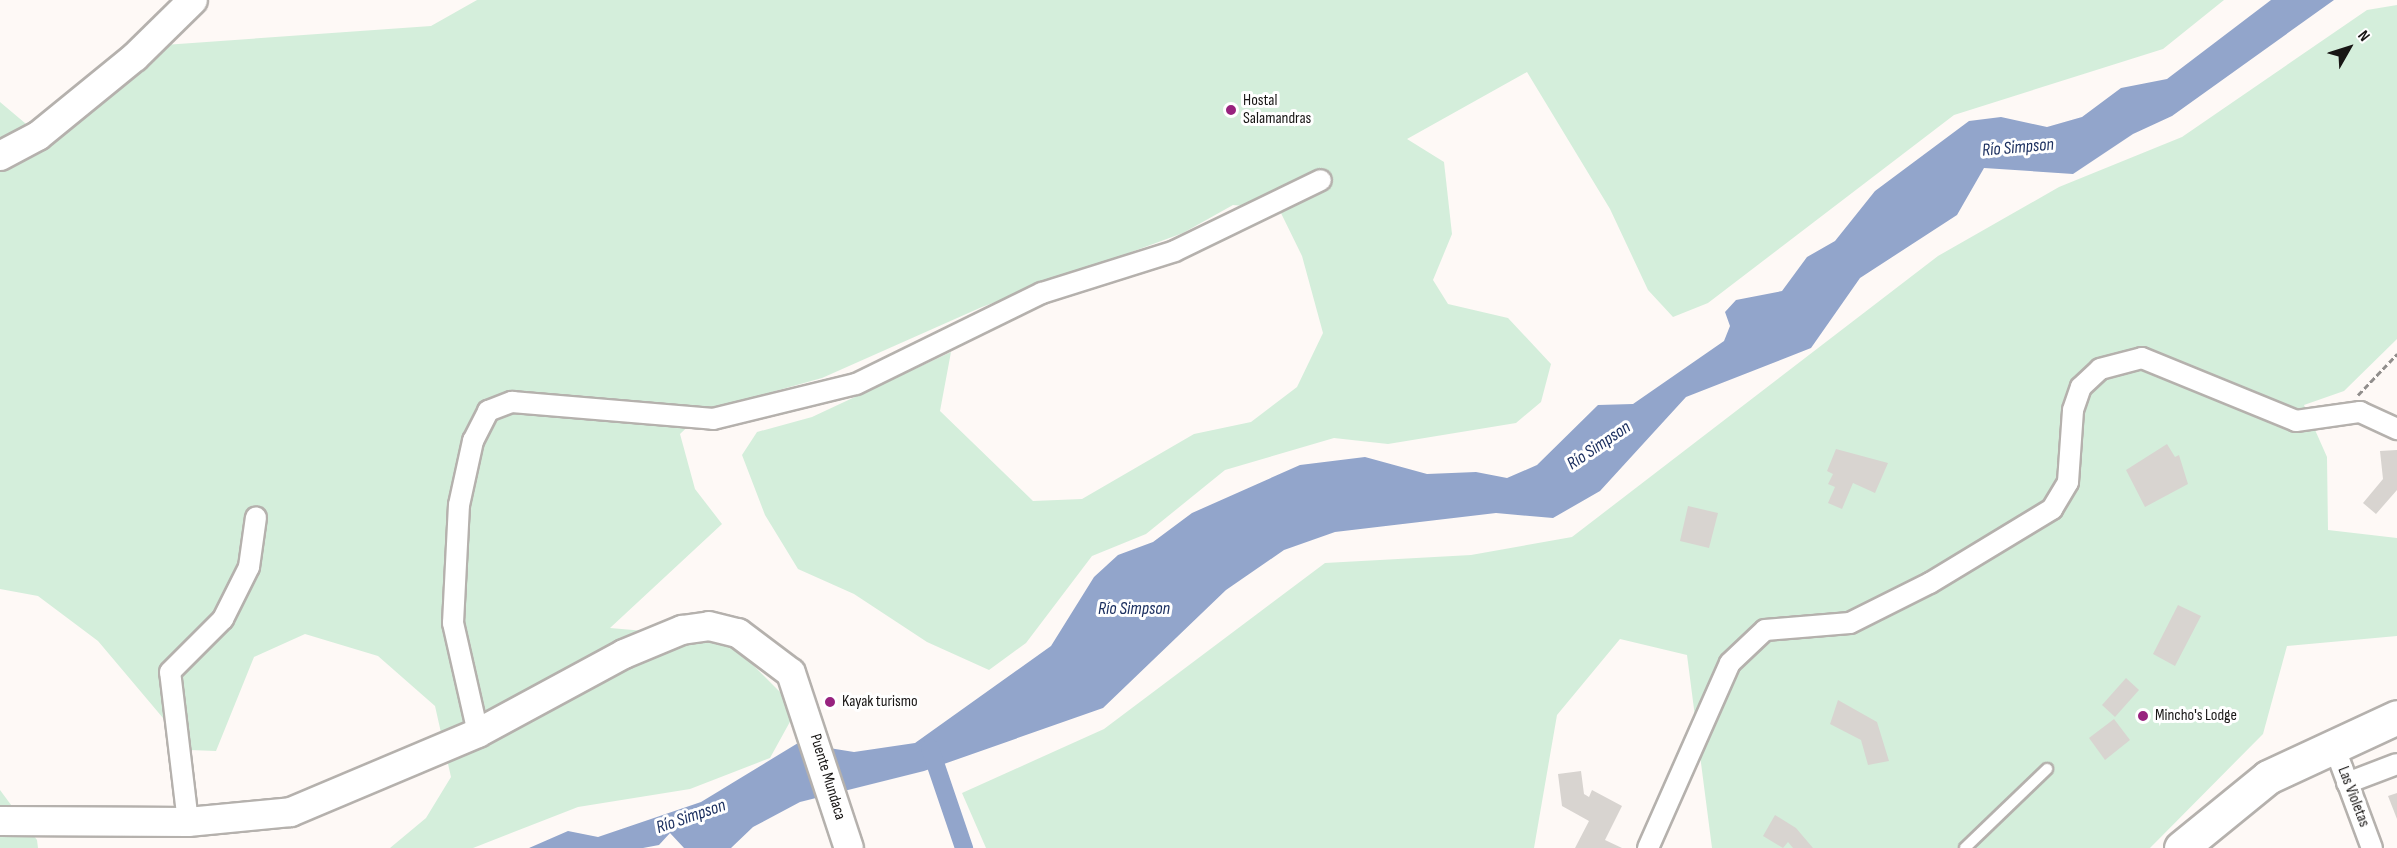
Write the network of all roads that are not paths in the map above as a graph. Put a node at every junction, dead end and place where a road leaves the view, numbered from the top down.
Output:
1 (193, 0) edge
2 (0, 156) edge
3 (1321, 180) dead end
4 (2397, 429) edge
5 (256, 517) dead end
6 (2397, 717) edge
7 (2397, 722) edge
8 (478, 733) junction
9 (2334, 746) junction
10 (2397, 764) edge
11 (2047, 769) dead end
12 (2347, 783) junction
13 (0, 821) edge
14 (188, 822) junction
15 (849, 848) edge
16 (1648, 848) edge
17 (1965, 848) edge
18 (2181, 848) edge
19 (2372, 848) edge

1 - 2 street
3 - 8 street
4 - 16 street
5 - 14 street
6 - 9 highway
7 - 9 highway
8 - 14 street, Puente Mundaca
8 - 15 street, Puente Mundaca
9 - 12 street, Las Violetas
9 - 18 highway
10 - 12 street
11 - 17 lane
12 - 19 street, Las Violetas
13 - 14 street, Puente Mundaca

